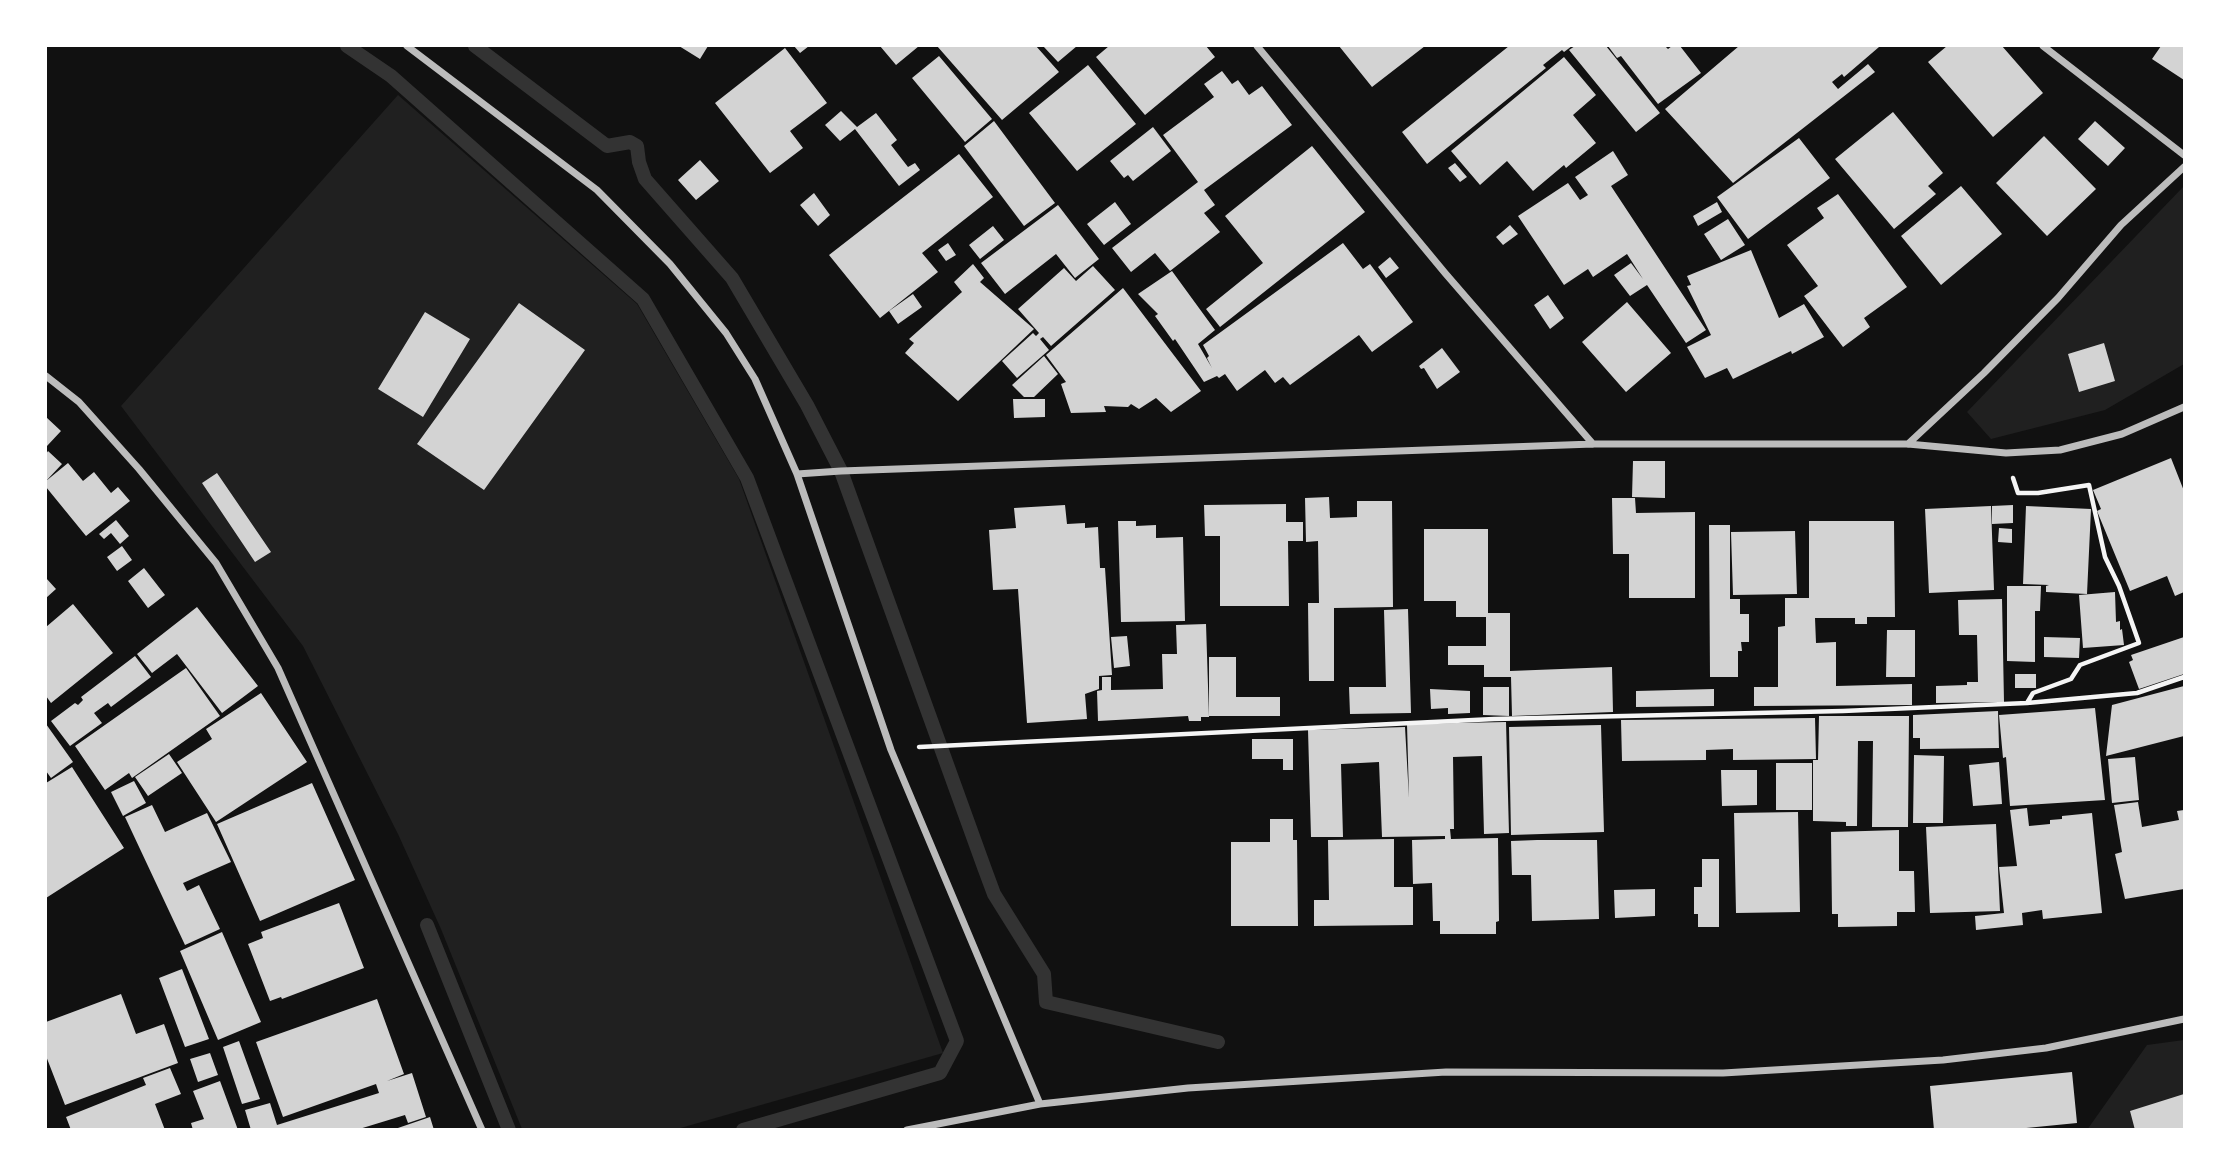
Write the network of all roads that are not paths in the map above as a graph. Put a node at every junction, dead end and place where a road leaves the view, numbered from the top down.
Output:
1 (407, 46) edge
2 (1256, 46) edge
3 (2043, 46) edge
4 (2185, 155) edge
5 (2185, 167) edge
6 (46, 376) edge
7 (2185, 407) edge
8 (1593, 444) junction
9 (1908, 444) junction
10 (797, 474) junction
11 (2185, 1019) edge
12 (1040, 1104) junction
13 (918, 1128) edge
14 (482, 1129) edge
15 (907, 1129) edge

1 - 10 street
2 - 8 street
3 - 4 street
5 - 9 street
6 - 14 street
7 - 9 street
8 - 9 street
8 - 10 street
10 - 12 street
11 - 12 street
12 - 13 street
13 - 15 street

